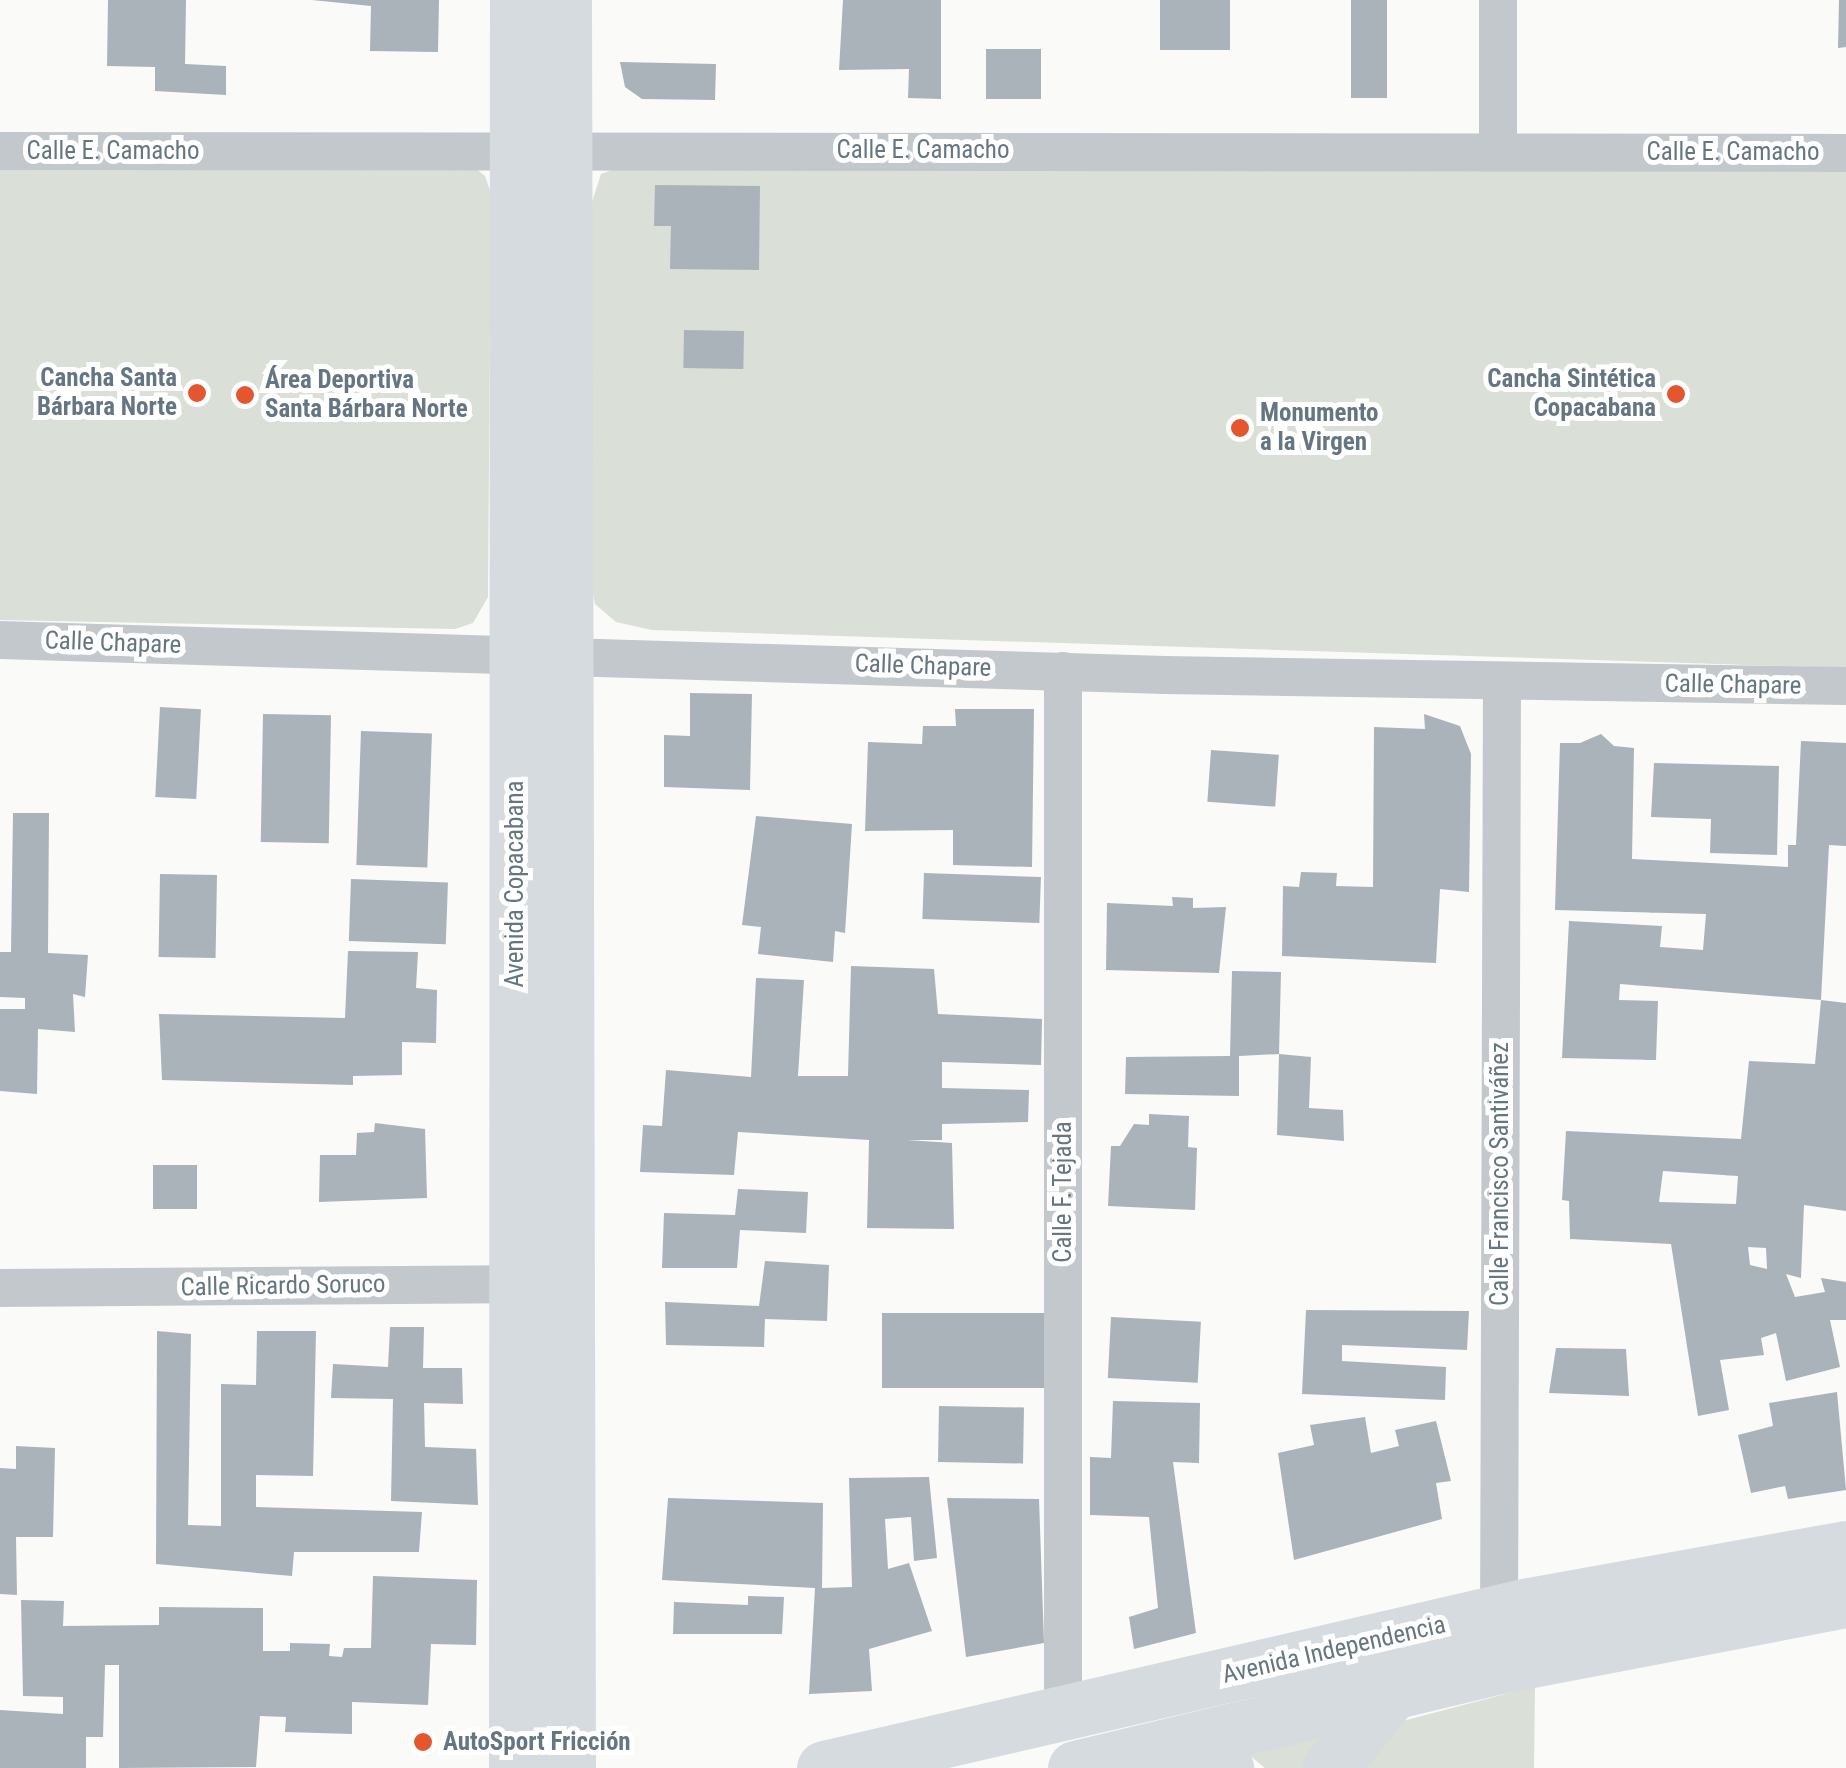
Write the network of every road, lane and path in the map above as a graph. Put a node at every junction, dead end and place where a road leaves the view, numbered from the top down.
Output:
1 (517, 0) edge
2 (564, 0) edge
3 (1498, 0) edge
4 (541, 150) junction
5 (0, 151) edge
6 (1498, 151) junction
7 (1846, 153) edge
8 (0, 640) edge
9 (540, 654) junction
10 (1063, 671) junction
11 (1502, 682) junction
12 (1846, 686) edge
13 (540, 1284) junction
14 (0, 1288) edge
15 (1846, 1548) edge
16 (1846, 1600) edge
17 (1498, 1612) junction
18 (1500, 1666) junction
19 (1392, 1692) junction
20 (1063, 1714) junction
21 (1204, 1756) edge
22 (516, 1768) edge
23 (568, 1768) edge
24 (824, 1768) edge
25 (1075, 1768) edge
26 (1330, 1768) edge

1 - 4 main road, Avenida Copacabana
2 - 4 main road, Avenida Copacabana
3 - 6 street
4 - 5 street, Calle E. Camacho
4 - 6 street, Calle E. Camacho
4 - 9 main road, Avenida Copacabana
6 - 7 street, Calle E. Camacho
8 - 9 street, Calle Chapare
9 - 10 street, Calle Chapare
9 - 13 main road, Avenida Copacabana
10 - 11 street, Calle Chapare
10 - 20 street, Calle F. Tejada
11 - 12 street, Calle Chapare
11 - 17 street, Calle Francisco Santiváñez
13 - 14 street, Calle Ricardo Soruco
13 - 22 main road, Avenida Copacabana
13 - 23 main road, Avenida Copacabana
15 - 17 main road, Avenida Independencia
16 - 18 main road
17 - 18 street, Calle Francisco Santiváñez
17 - 20 main road, Avenida Independencia
18 - 19 main road
19 - 21 main road
19 - 26 main road
20 - 24 main road, Avenida Independencia
21 - 25 main road

